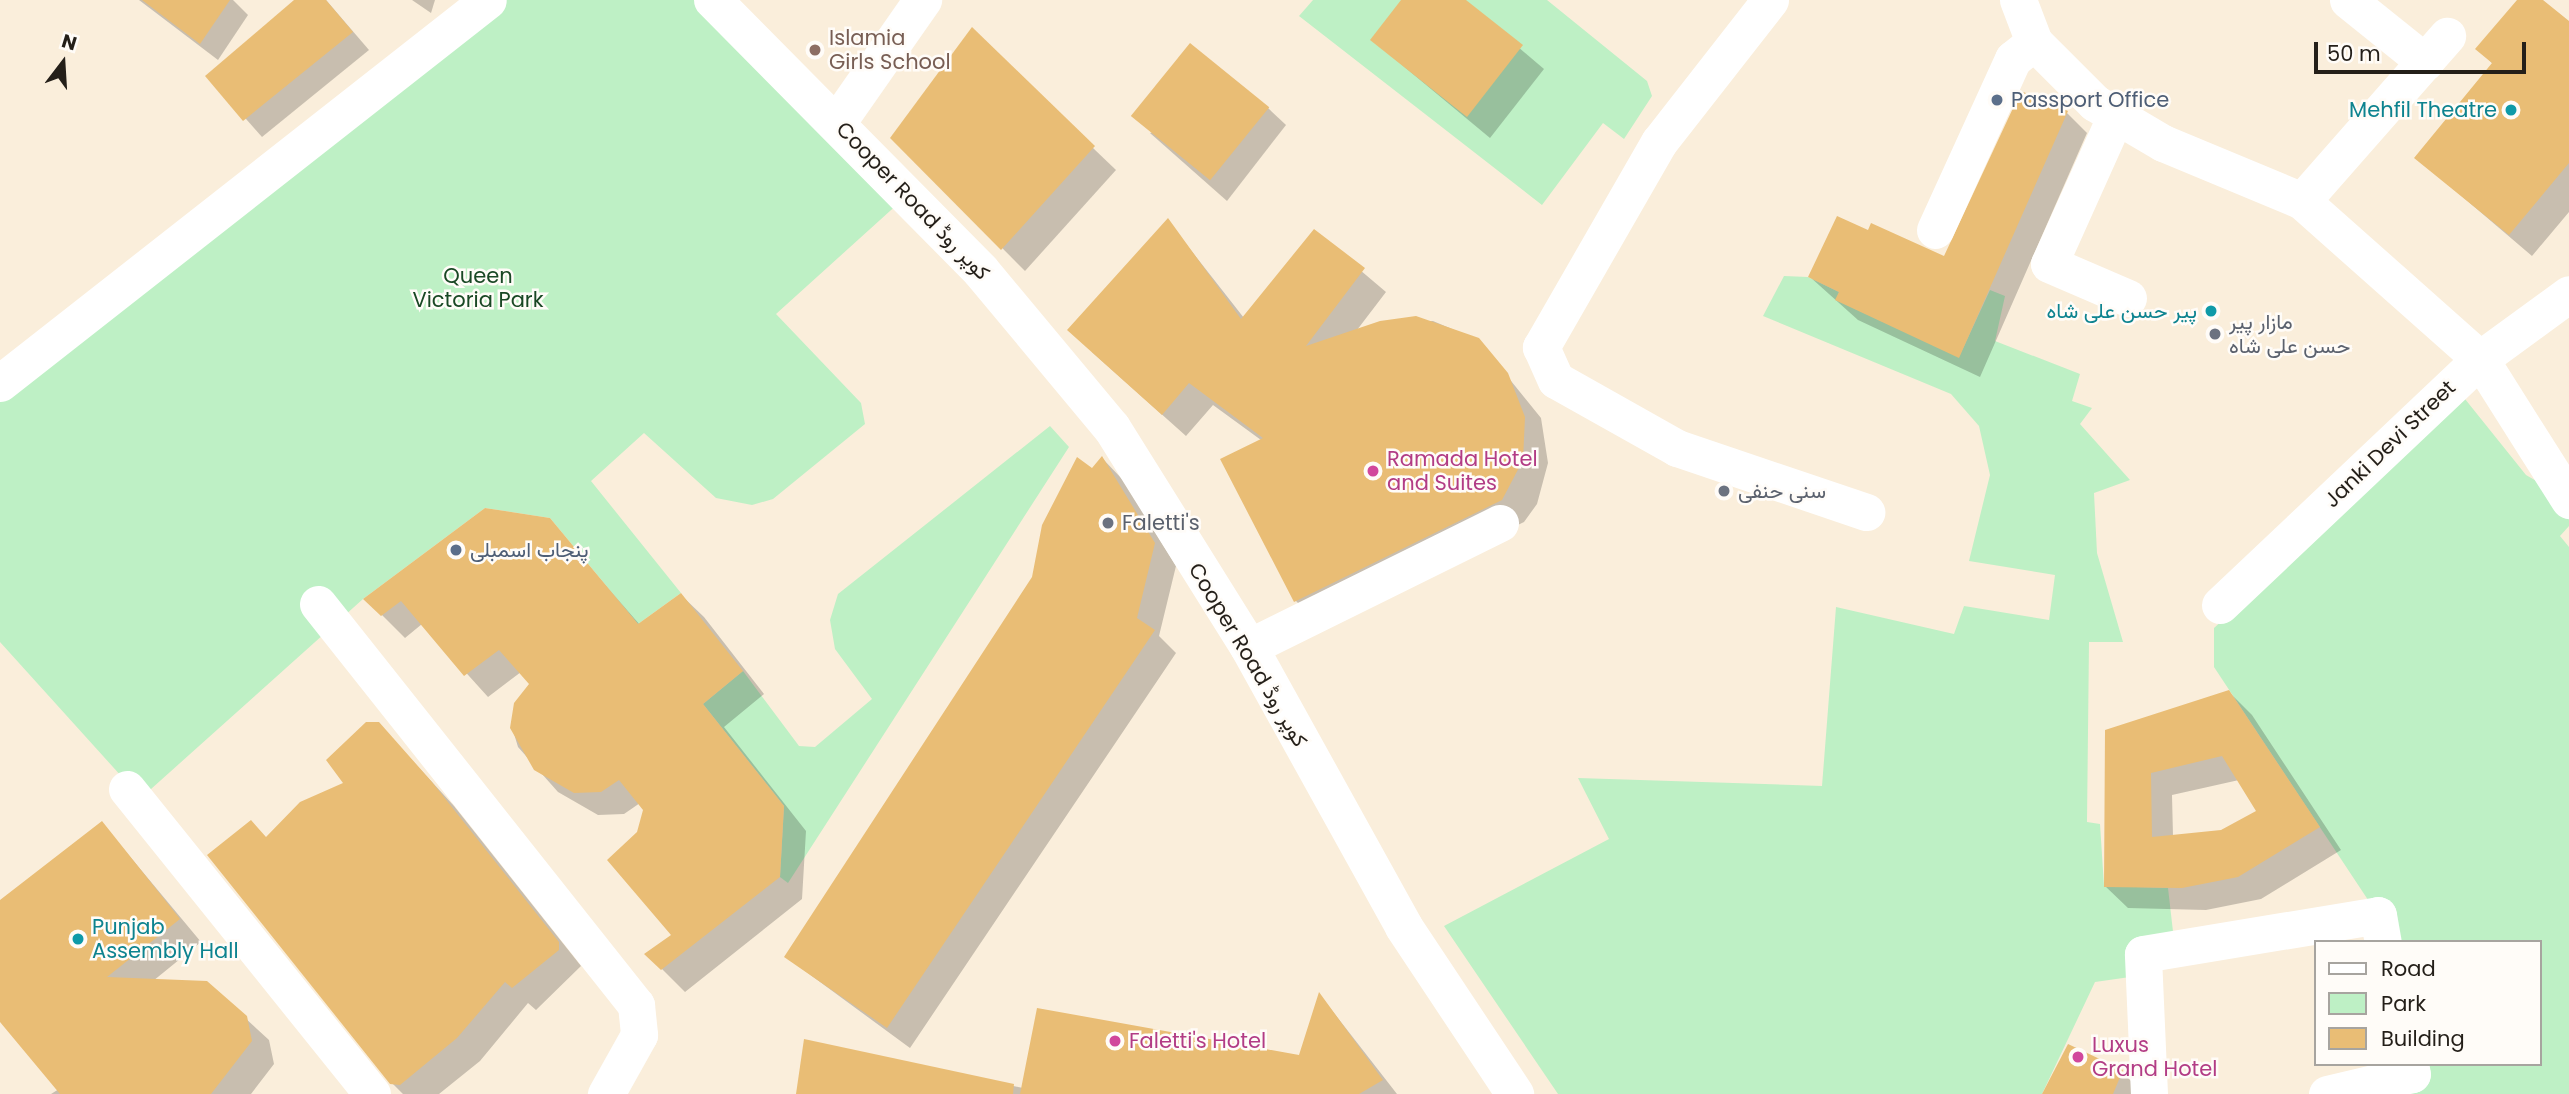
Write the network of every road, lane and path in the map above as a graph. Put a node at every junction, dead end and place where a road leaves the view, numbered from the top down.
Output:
1 (488, 0) edge
2 (713, 0) edge
3 (923, 0) edge
4 (1770, 0) edge
5 (2018, 0) edge
6 (2348, 0) edge
7 (2034, 42) junction
8 (2116, 115) junction
9 (838, 122) junction
10 (2302, 201) junction
11 (1935, 230) dead end
12 (2128, 298) dead end
13 (2567, 299) edge
14 (2480, 359) junction
15 (0, 383) edge
16 (2569, 500) edge
17 (1866, 512) dead end
18 (1500, 523) dead end
19 (318, 604) dead end
20 (2220, 606) dead end
21 (1249, 647) junction
22 (127, 789) dead end
23 (2383, 940) edge
24 (2410, 1066) edge
25 (372, 1094) edge
26 (606, 1094) edge
27 (1515, 1094) edge
28 (2149, 1094) edge
29 (2327, 1094) edge

1 - 15 street
2 - 9 main road, Cooper Road کوپر روڈ
3 - 9 main road
4 - 17 street
5 - 7 street
6 - 10 street
7 - 8 street
7 - 11 street
8 - 10 street
8 - 12 street
9 - 21 main road, Cooper Road کوپر روڈ
10 - 14 street
13 - 14 street, Janki Devi Street
14 - 16 street
14 - 20 street, Janki Devi Street
18 - 21 street
19 - 26 street
21 - 27 main road, Cooper Road کوپر روڈ
22 - 25 street
23 - 28 street
24 - 29 street

